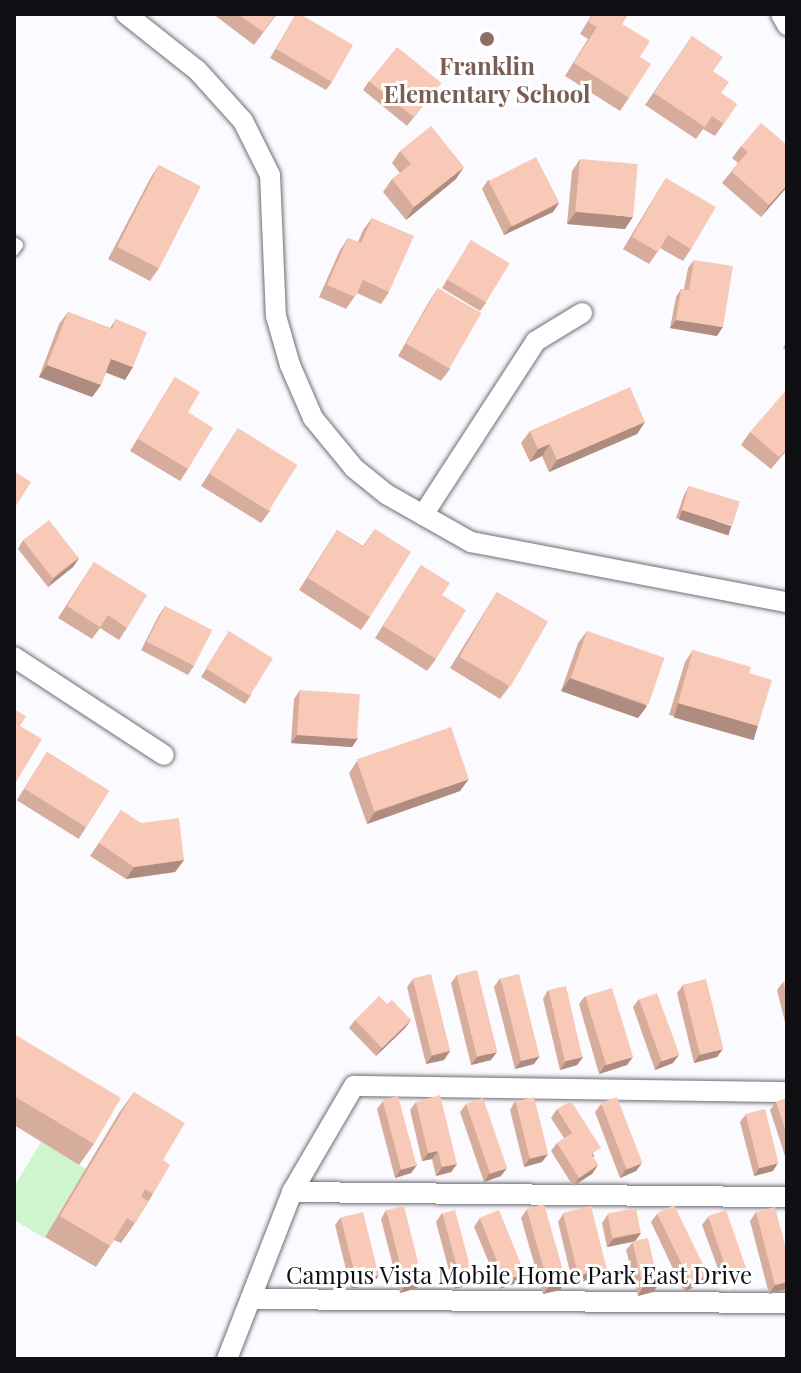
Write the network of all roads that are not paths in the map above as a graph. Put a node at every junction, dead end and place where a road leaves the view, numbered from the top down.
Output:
1 (126, 14) edge
2 (781, 14) edge
3 (787, 25) edge
4 (14, 242) edge
5 (14, 251) edge
6 (582, 313) dead end
7 (423, 515) junction
8 (787, 602) edge
9 (14, 657) edge
10 (164, 755) dead end
11 (787, 1092) edge
12 (292, 1192) junction
13 (787, 1197) edge
14 (251, 1299) junction
15 (787, 1303) edge
16 (227, 1359) edge

1 - 7 street
2 - 3 street
4 - 5 lane
6 - 7 street
7 - 8 street
9 - 10 street
11 - 12 street
12 - 13 street
12 - 14 street
14 - 15 street, Campus Vista Mobile Home Park East Drive
14 - 16 street

